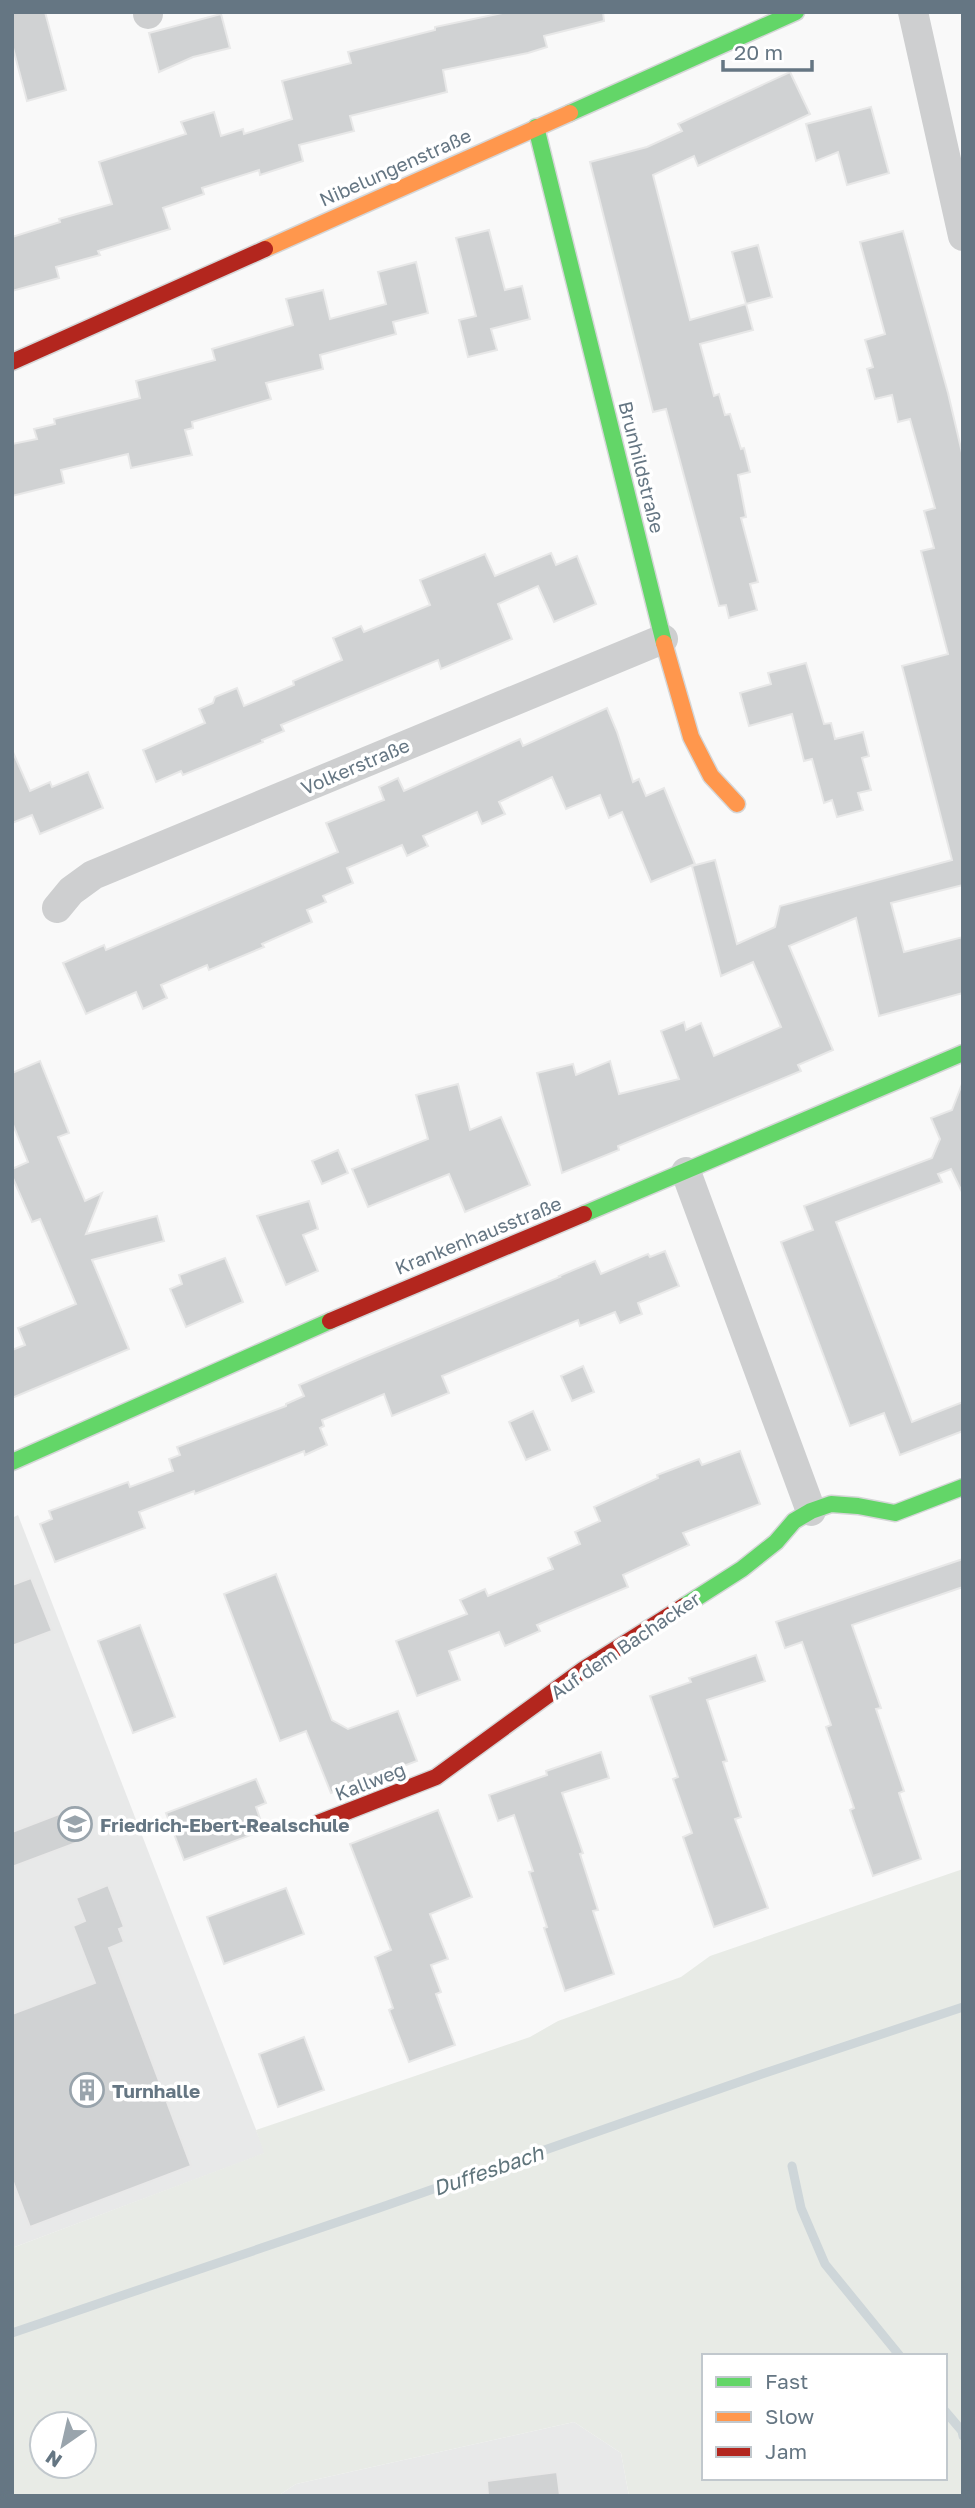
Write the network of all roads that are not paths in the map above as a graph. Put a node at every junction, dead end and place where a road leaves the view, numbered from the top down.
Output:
1 (796, 12) edge
2 (913, 12) edge
3 (536, 127) junction
4 (963, 236) edge
5 (12, 362) edge
6 (663, 639) junction
7 (737, 803) dead end
8 (57, 908) dead end
9 (963, 1053) edge
10 (686, 1172) junction
11 (12, 1462) edge
12 (963, 1487) edge
13 (811, 1511) junction
14 (436, 1777) joint
15 (318, 1823) dead end

1 - 3 street, Nibelungenstraße
2 - 4 street
3 - 5 street, Nibelungenstraße
3 - 6 street, Brunhildstraße
6 - 7 street, Brunhildstraße
6 - 8 street, Volkerstraße
9 - 10 street, Krankenhausstraße
10 - 11 street, Krankenhausstraße
10 - 13 street
12 - 13 street, Auf dem Bachacker
13 - 14 street, Auf dem Bachacker
14 - 15 street, Kallweg

